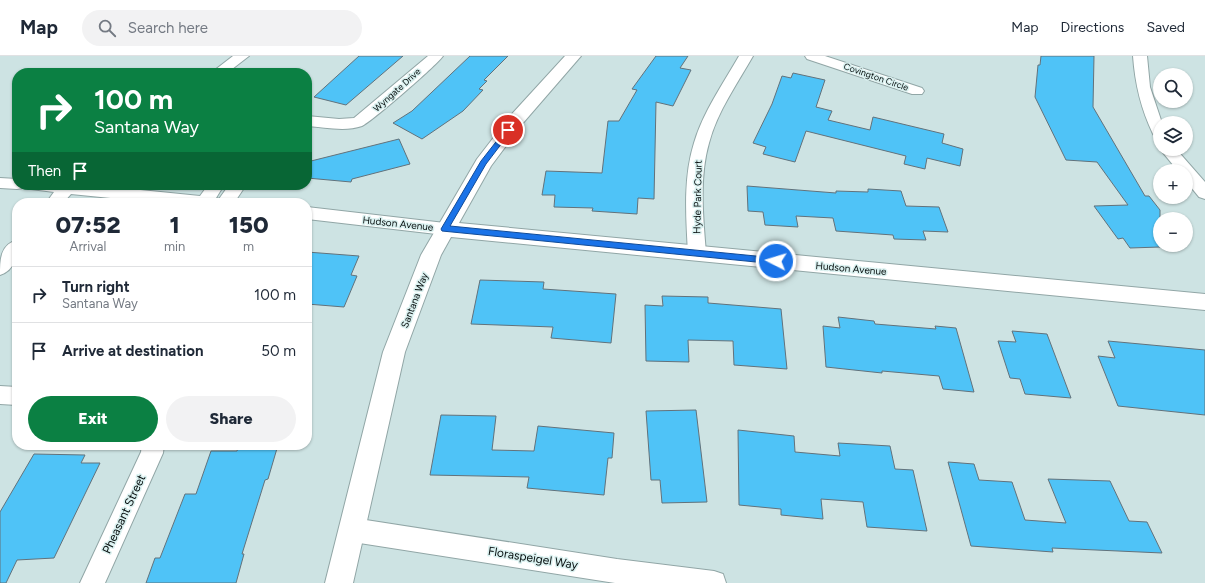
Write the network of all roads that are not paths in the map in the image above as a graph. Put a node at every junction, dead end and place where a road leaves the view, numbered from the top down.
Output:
1 (242, 56) edge
2 (436, 56) edge
3 (573, 56) edge
4 (746, 56) edge
5 (812, 56) edge
6 (1140, 56) edge
7 (225, 68) edge
8 (917, 91) dead end
9 (312, 121) edge
10 (1153, 121) edge
11 (1174, 156) edge
12 (0, 183) edge
13 (12, 184) edge
14 (65, 190) edge
15 (104, 190) edge
16 (1205, 193) edge
17 (58, 198) edge
18 (174, 198) edge
19 (312, 214) edge
20 (445, 229) junction
21 (12, 252) edge
22 (697, 253) junction
23 (0, 268) edge
24 (1205, 302) edge
25 (0, 395) edge
26 (12, 396) edge
27 (153, 450) edge
28 (353, 530) junction
29 (617, 577) edge
30 (92, 583) edge
31 (339, 583) edge
32 (714, 583) edge

1 - 7 street
2 - 9 street, Wyngate Drive
3 - 20 street, Santana Way
4 - 22 street, Hyde Park Court
5 - 8 street, Covington Circle
6 - 10 street
11 - 16 street
12 - 13 street
14 - 17 street
15 - 18 street
19 - 20 street, Hudson Avenue
20 - 22 street, Hudson Avenue
20 - 28 street, Santana Way
21 - 23 street
22 - 24 street, Hudson Avenue
25 - 26 street
27 - 30 street, Pheasant Street
28 - 29 street, Floraspeigel Way
28 - 31 street, Santana Way
29 - 32 street, Floraspeigel Way

